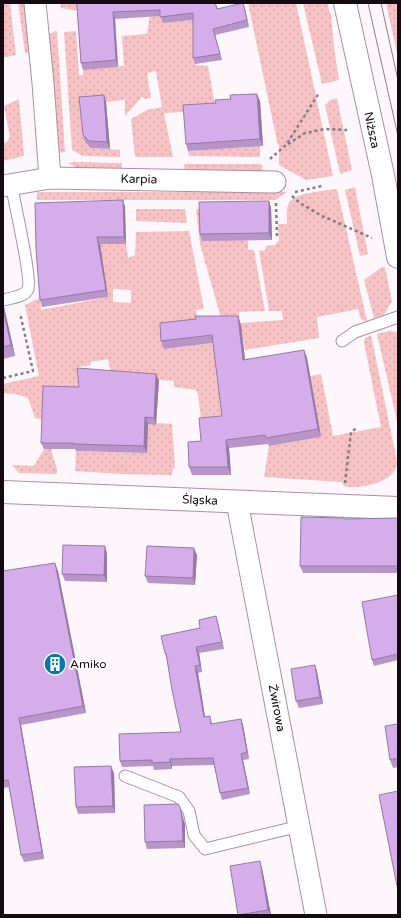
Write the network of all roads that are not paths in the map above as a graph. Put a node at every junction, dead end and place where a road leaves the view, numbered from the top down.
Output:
1 (35, 3) edge
2 (344, 3) edge
3 (50, 178) junction
4 (275, 182) dead end
5 (7, 185) edge
6 (398, 257) edge
7 (3, 300) edge
8 (398, 317) edge
9 (342, 341) dead end
10 (3, 492) edge
11 (237, 502) junction
12 (398, 508) edge
13 (125, 776) dead end
14 (300, 826) junction
15 (316, 915) edge

1 - 3 street
2 - 6 street, Niższa
3 - 4 street, Karpia
3 - 5 street, Karpia
5 - 7 lane
8 - 9 lane
10 - 11 street, Śląska
11 - 12 street, Śląska
11 - 14 street, Żwirowa
13 - 14 lane
14 - 15 street, Żwirowa

